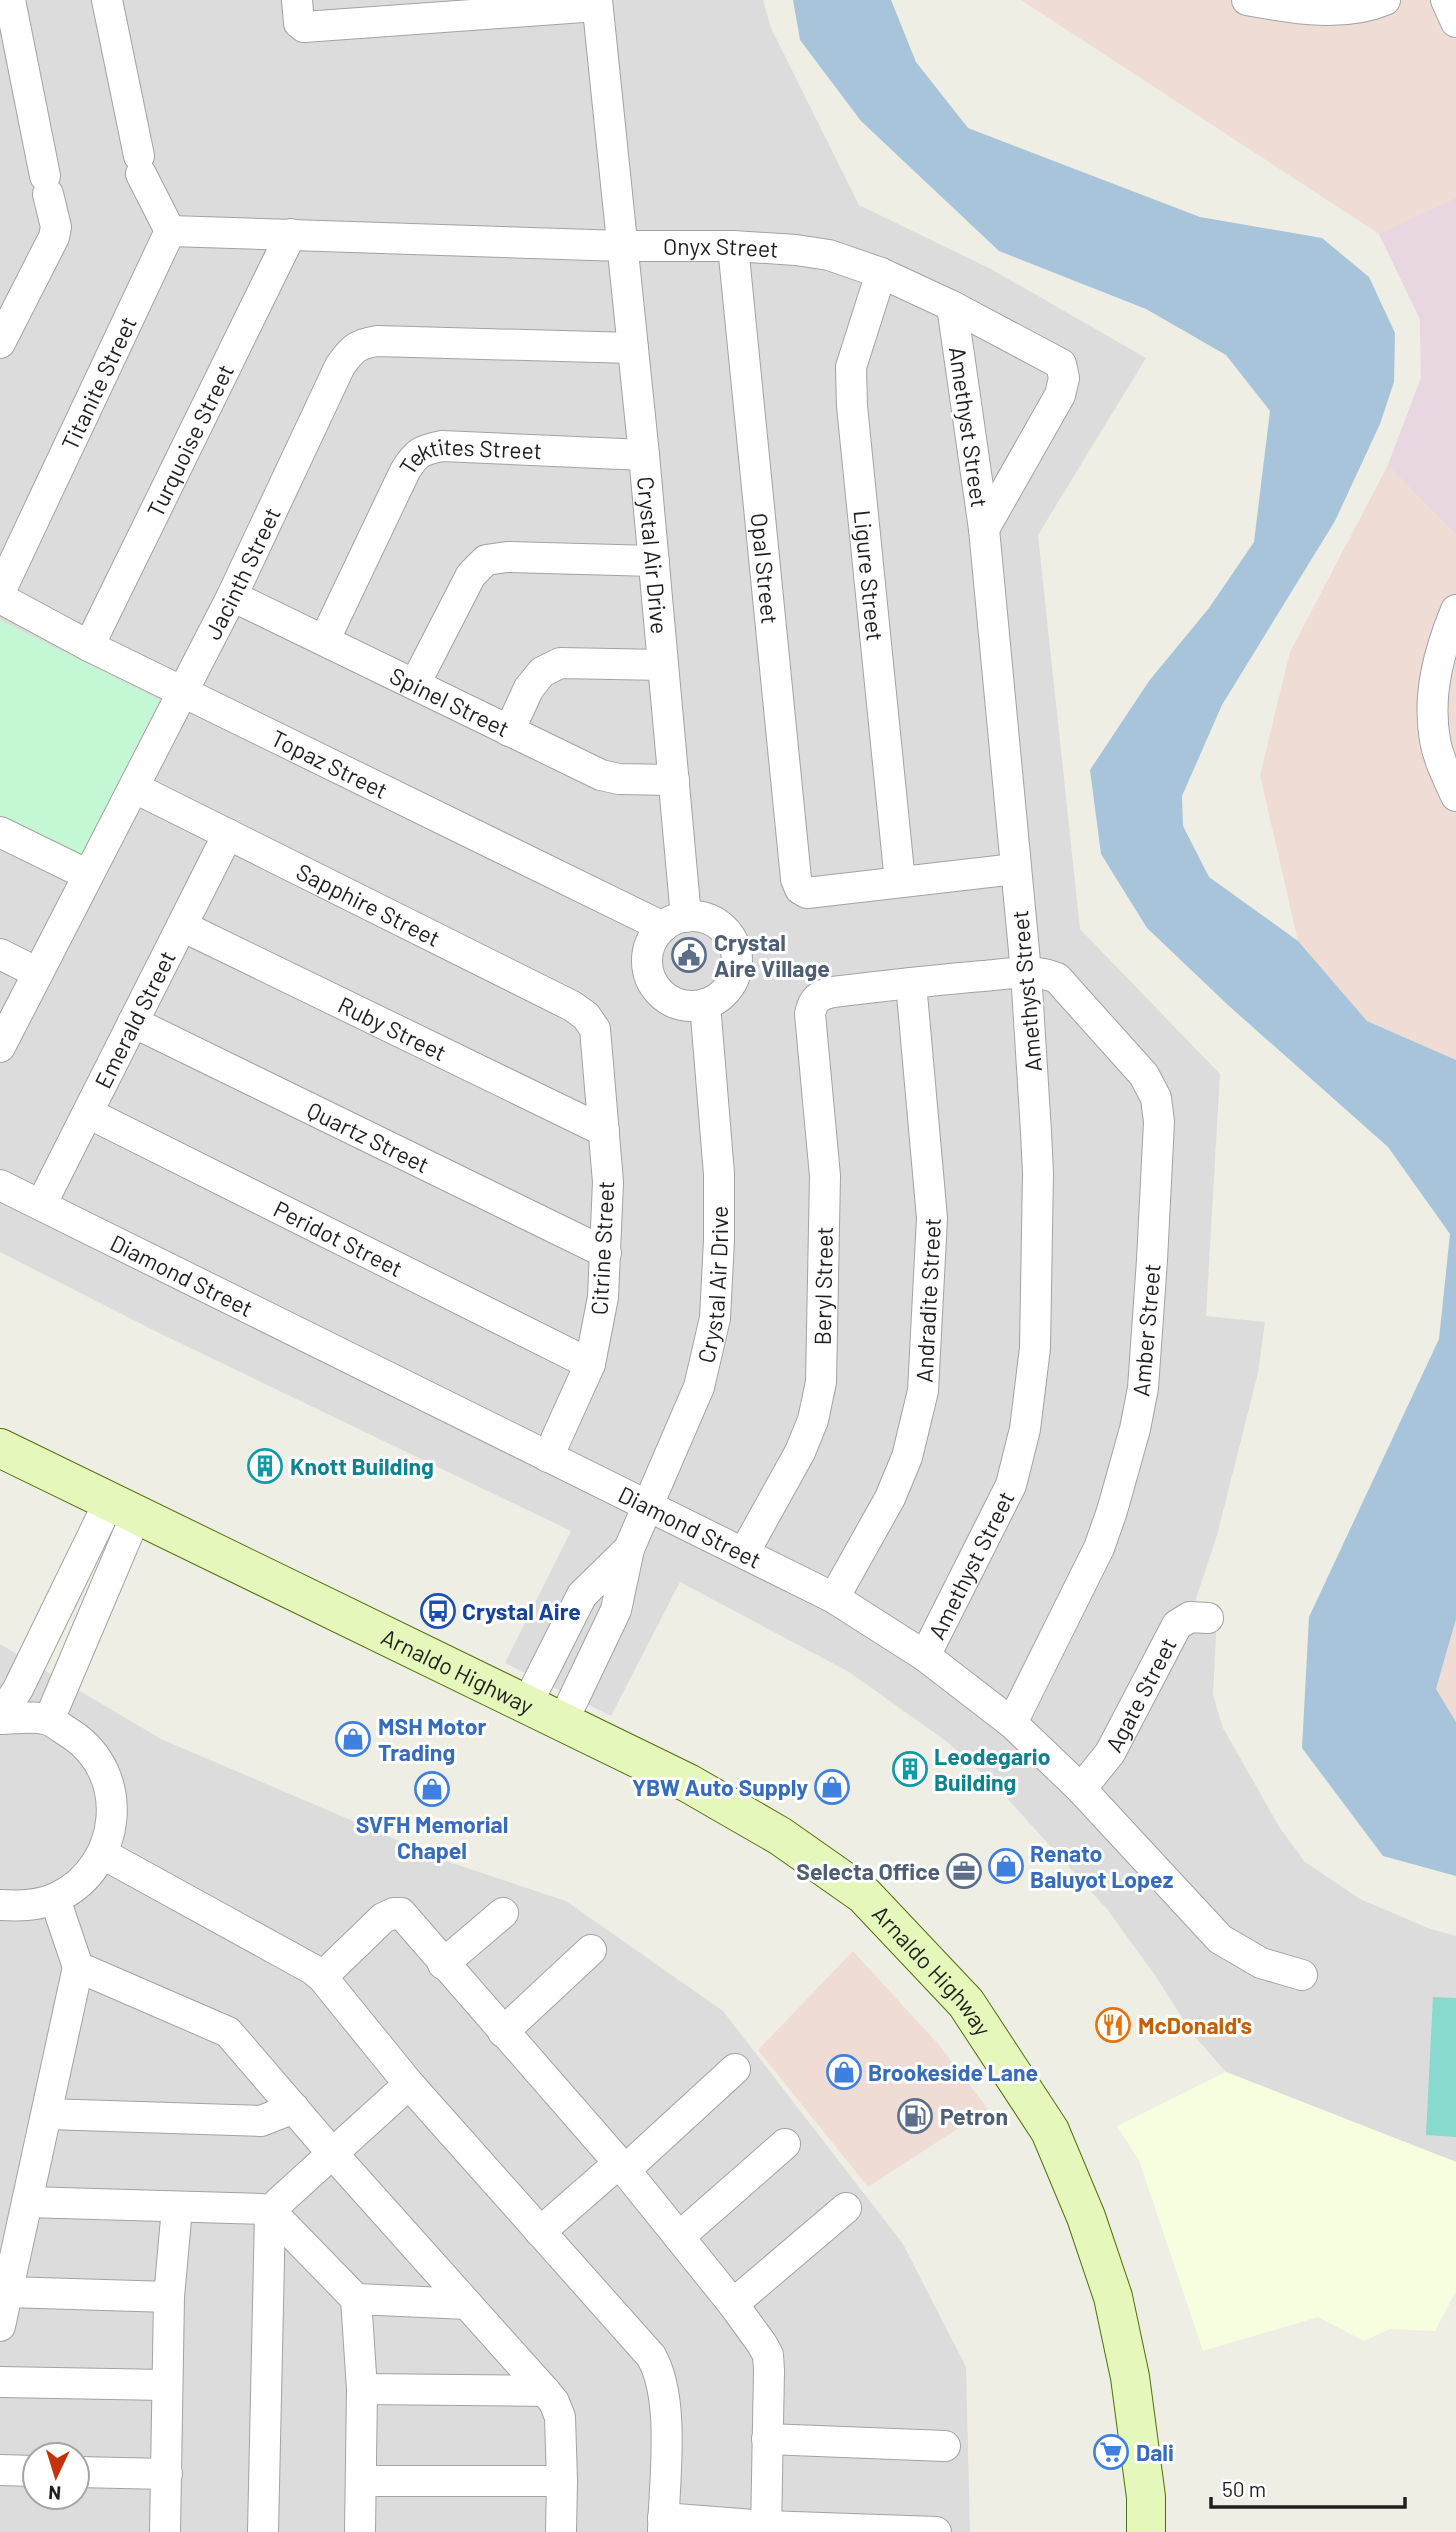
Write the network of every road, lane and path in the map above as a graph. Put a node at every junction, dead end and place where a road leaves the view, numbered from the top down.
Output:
1 (10, 0) edge
2 (107, 0) edge
3 (297, 0) edge
4 (1247, 0) edge
5 (1385, 0) edge
6 (1446, 0) edge
7 (597, 3) edge
8 (1456, 22) edge
9 (170, 231) junction
10 (291, 234) junction
11 (622, 246) junction
12 (733, 246) junction
13 (881, 273) junction
14 (952, 306) junction
15 (0, 343) edge
16 (633, 348) junction
17 (644, 455) junction
18 (984, 529) junction
19 (654, 561) junction
20 (0, 592) edge
21 (232, 596) junction
22 (0, 598) edge
23 (1456, 610) edge
24 (324, 639) junction
25 (89, 646) junction
26 (663, 665) junction
27 (415, 684) junction
28 (182, 691) junction
29 (509, 731) junction
30 (674, 780) junction
31 (135, 788) junction
32 (1456, 796) edge
33 (0, 832) edge
34 (228, 834) junction
35 (1015, 869) junction
36 (88, 875) junction
37 (900, 883) junction
38 (674, 922) junction
39 (182, 926) junction
40 (0, 954) edge
41 (1026, 972) junction
42 (38, 974) junction
43 (911, 983) junction
44 (812, 1003) joint
45 (705, 1004) junction
46 (133, 1022) junction
47 (595, 1029) joint
48 (0, 1047) edge
49 (88, 1113) junction
50 (604, 1130) junction
51 (0, 1185) edge
52 (41, 1205) junction
53 (606, 1253) junction
54 (590, 1364) junction
55 (0, 1448) edge
56 (548, 1457) junction
57 (647, 1507) junction
58 (122, 1509) junction
59 (629, 1549) junction
60 (744, 1553) junction
61 (834, 1598) junction
62 (1208, 1618) dead end
63 (925, 1657) junction
64 (527, 1704) junction
65 (0, 1718) edge
66 (49, 1720) junction
67 (563, 1721) junction
68 (1012, 1724) junction
69 (1081, 1789) junction
70 (103, 1854) junction
71 (55, 1899) junction
72 (0, 1905) edge
73 (503, 1913) dead end
74 (592, 1950) dead end
75 (443, 1964) junction
76 (78, 1967) junction
77 (1302, 1975) dead end
78 (322, 1977) junction
79 (503, 2032) junction
80 (735, 2069) dead end
81 (409, 2084) junction
82 (294, 2108) junction
83 (47, 2114) junction
84 (785, 2144) dead end
85 (332, 2152) junction
86 (622, 2166) junction
87 (27, 2202) junction
88 (177, 2208) junction
89 (846, 2208) dead end
90 (270, 2214) junction
91 (540, 2232) junction
92 (679, 2237) junction
93 (9, 2239) edge
94 (8, 2292) junction
95 (169, 2297) junction
96 (356, 2300) junction
97 (467, 2304) junction
98 (733, 2304) junction
99 (0, 2326) edge
100 (0, 2382) edge
101 (166, 2385) junction
102 (362, 2389) junction
103 (545, 2391) junction
104 (767, 2439) junction
105 (945, 2446) dead end
106 (0, 2470) edge
107 (21, 2471) edge
108 (91, 2472) edge
109 (167, 2474) junction
110 (362, 2481) junction
111 (562, 2481) junction
112 (663, 2525) edge
113 (766, 2529) edge
114 (165, 2532) edge
115 (263, 2532) edge
116 (360, 2532) edge
117 (561, 2532) edge
118 (936, 2532) edge
119 (1146, 2532) edge

1 - 15 street
2 - 9 street
3 - 7 street
4 - 5 street
6 - 8 street
7 - 11 street, Crystal Air Drive
9 - 10 street, Onyx Street
9 - 20 street, Titanite Street
10 - 11 street, Onyx Street
10 - 25 street, Turquoise Street
11 - 12 street, Onyx Street
11 - 16 street, Crystal Air Drive
12 - 13 street, Onyx Street
12 - 37 street, Opal Street
13 - 14 street, Onyx Street
13 - 37 street, Ligure Street
14 - 18 street, Amethyst Street
14 - 18 street, Onyx Street
16 - 17 street, Crystal Air Drive
16 - 21 street, Jacinth Street
17 - 19 street, Crystal Air Drive
17 - 24 street, Tektites Street
18 - 35 street, Amethyst Street
19 - 26 street, Crystal Air Drive
19 - 27 street
21 - 24 street, Spinel Street
21 - 28 street, Jacinth Street
22 - 25 street, Topaz Street
23 - 32 street
24 - 27 street, Spinel Street
25 - 28 street, Topaz Street
26 - 29 street
26 - 30 street, Crystal Air Drive
27 - 29 street, Spinel Street
28 - 31 street, Jacinth Street
28 - 38 street, Topaz Street
29 - 30 street, Spinel Street
30 - 38 street, Crystal Air Drive
31 - 34 street, Sapphire Street
31 - 36 street, Jacinth Street
33 - 36 street
34 - 39 street, Emerald Street
34 - 47 street, Sapphire Street
35 - 37 street
35 - 41 street, Amethyst Street
36 - 42 street, Jacinth Street
38 - 45 street
38 - 45 street
39 - 46 street, Emerald Street
39 - 50 street, Ruby Street
40 - 42 street
41 - 43 street, Amber Street
41 - 63 street, Amethyst Street
41 - 68 street, Amber Street
42 - 48 street, Jacinth Street
43 - 44 street, Amber Street
43 - 61 street, Andradite Street
44 - 60 street, Beryl Street
45 - 57 street, Crystal Air Drive
46 - 49 street, Emerald Street
46 - 53 street, Quartz Street
47 - 50 street, Citrine Street
49 - 52 street, Emerald Street
49 - 54 street, Peridot Street
50 - 53 street, Citrine Street
51 - 52 street, Diamond Street
52 - 56 street, Diamond Street
53 - 54 street, Citrine Street
54 - 56 street, Citrine Street
55 - 58 main road, Arnaldo Highway
56 - 57 street, Diamond Street
57 - 59 street, Crystal Air Drive
57 - 60 street, Diamond Street
58 - 64 main road, Arnaldo Highway
58 - 65 street
58 - 66 street
59 - 64 street, Crystal Air Drive
59 - 67 street, Crystal Air Drive
60 - 61 street, Diamond Street
61 - 63 street, Diamond Street
62 - 69 street, Agate Street
63 - 68 street, Diamond Street
64 - 67 main road, Arnaldo Highway
65 - 66 street
66 - 70 street
67 - 119 main road, Arnaldo Highway
68 - 69 street, Diamond Street
69 - 77 street, Diamond Street
70 - 71 street
70 - 78 street
71 - 72 street
71 - 76 street
73 - 75 street
74 - 79 street
75 - 78 street
75 - 79 street
76 - 82 street
76 - 83 street
78 - 81 street
79 - 86 street
80 - 86 street
81 - 85 street
81 - 91 street
82 - 83 street
82 - 85 street
83 - 87 street
84 - 92 street
85 - 90 street
85 - 97 street
86 - 91 street
86 - 92 street
87 - 88 street
87 - 93 street
88 - 90 street
88 - 95 street
89 - 98 street
90 - 96 street
90 - 115 street
91 - 112 street
92 - 98 street
93 - 94 street
94 - 95 street
94 - 99 street
95 - 101 street
96 - 97 street
96 - 102 street
97 - 103 street
98 - 104 street
100 - 101 street
101 - 109 street
102 - 103 street
102 - 110 street
103 - 111 street
104 - 105 street
104 - 113 street
106 - 107 street
108 - 109 street
109 - 114 street
110 - 111 street
110 - 116 street
111 - 117 street
112 - 113 street
113 - 118 street

